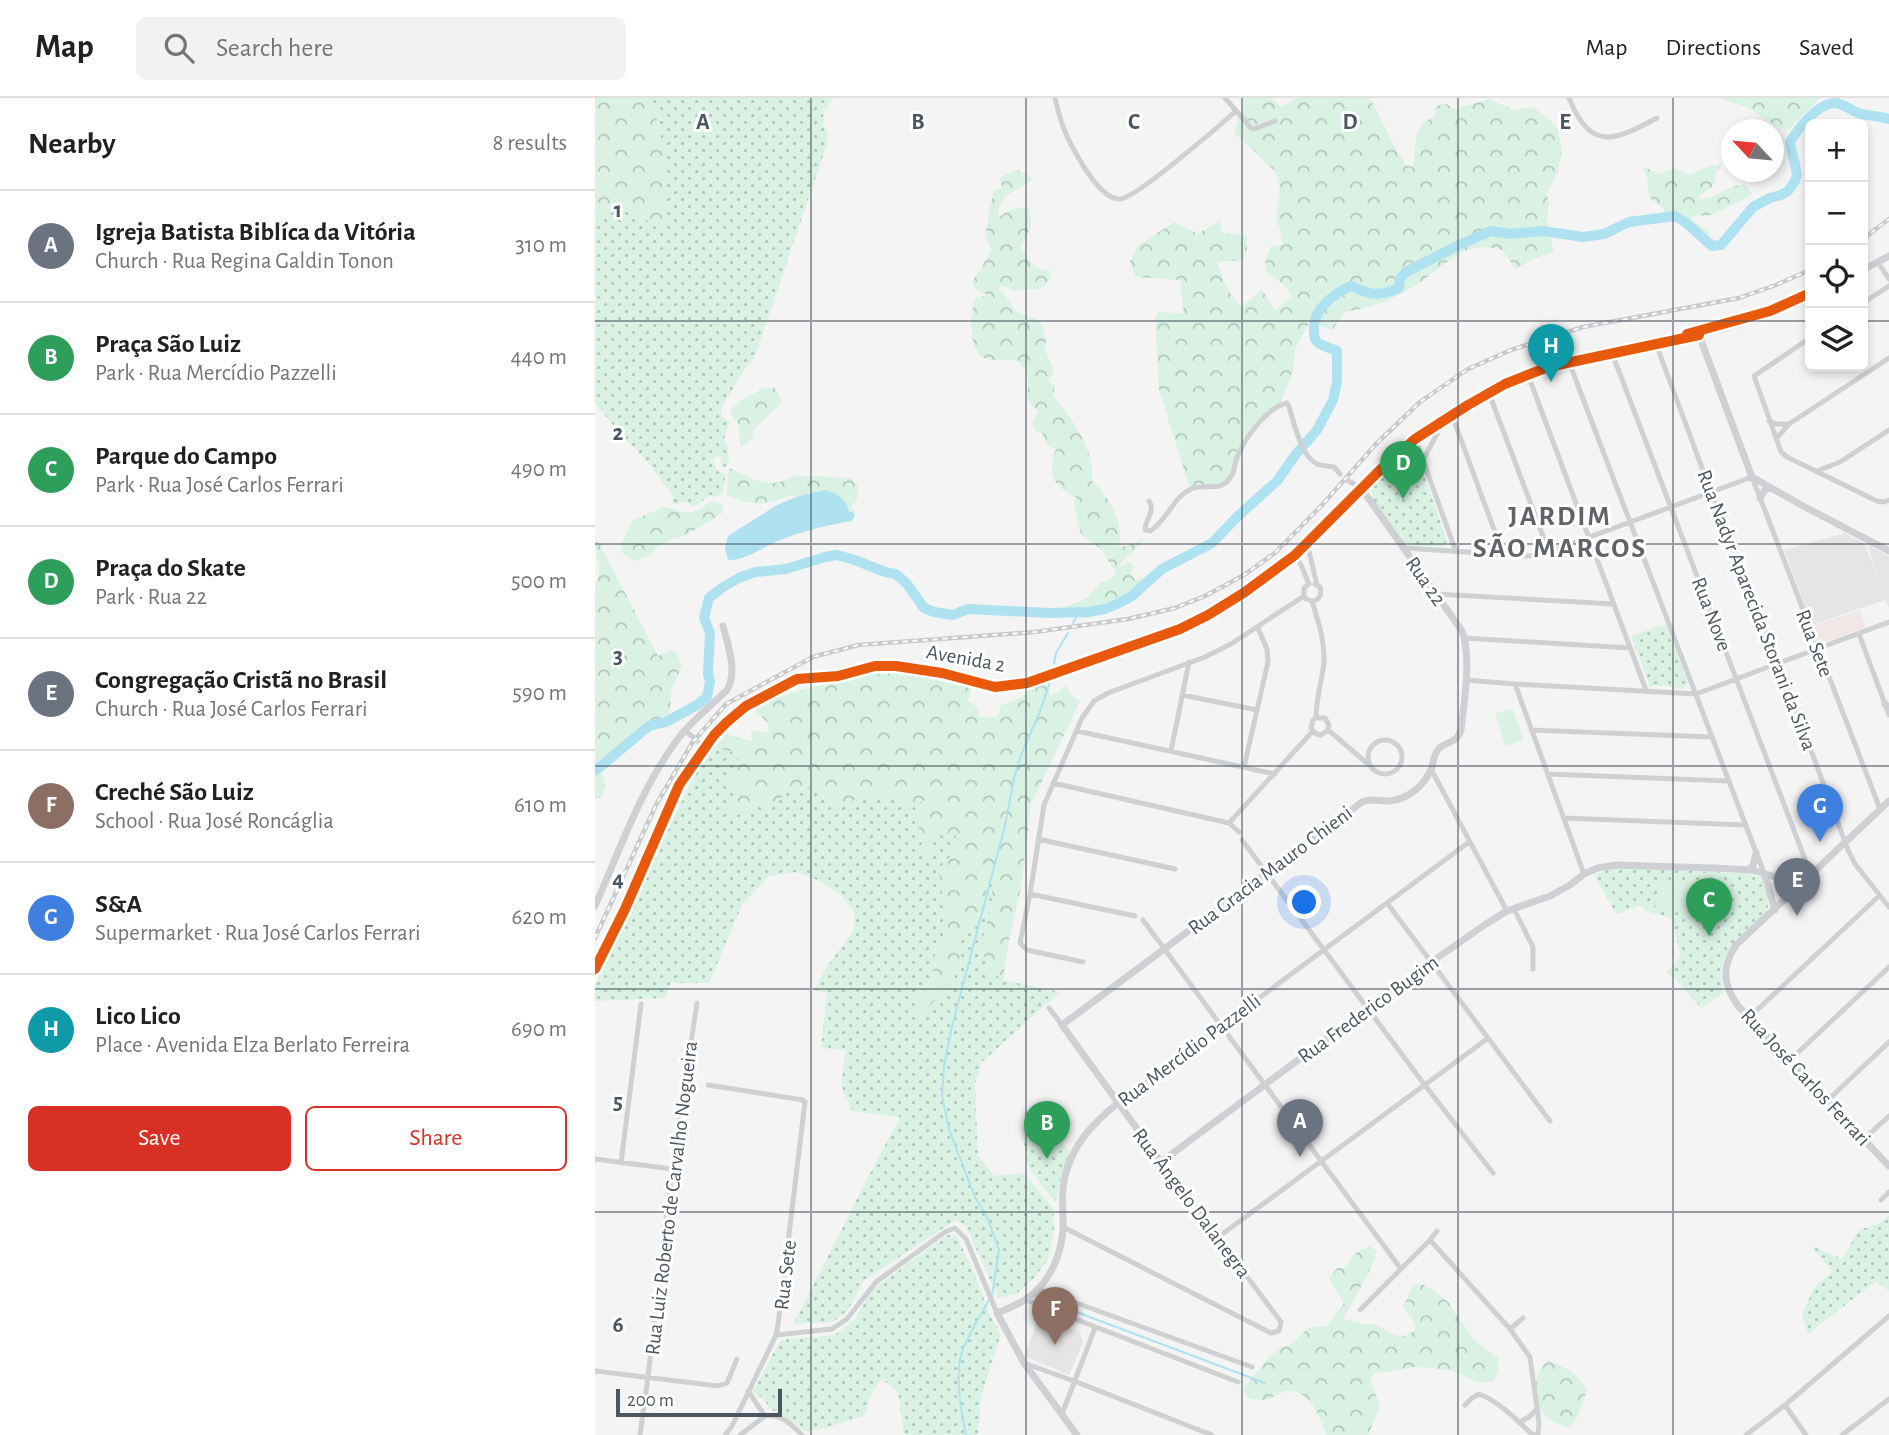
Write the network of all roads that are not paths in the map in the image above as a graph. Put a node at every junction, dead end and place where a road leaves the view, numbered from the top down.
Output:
1 (1055, 98) edge
2 (1225, 98) edge
3 (1569, 98) edge
4 (1236, 111) junction
5 (1657, 118) dead end
6 (1275, 121) dead end
7 (1889, 256) edge
8 (1868, 267) edge
9 (1881, 267) dead end
10 (1889, 279) edge
11 (1889, 286) edge
12 (1805, 300) edge
13 (1868, 300) edge
14 (1699, 335) junction
15 (1805, 341) edge
16 (1656, 344) junction
17 (1612, 353) junction
18 (1889, 358) edge
19 (1569, 362) junction
20 (1528, 375) junction
21 (1489, 393) junction
22 (1449, 417) junction
23 (1769, 421) junction
24 (1789, 424) junction
25 (1889, 430) edge
26 (1415, 439) junction
27 (1776, 439) junction
28 (1423, 460) junction
29 (1840, 462) junction
30 (1817, 471) junction
31 (1340, 474) dead end
32 (1752, 477) junction
33 (1347, 480) dead end
34 (1836, 480) junction
35 (1770, 488) junction
36 (1362, 489) junction
37 (1711, 492) junction
38 (1760, 498) junction
39 (1889, 500) edge
40 (1149, 501) dead end
41 (1670, 508) junction
42 (1630, 523) junction
43 (1589, 538) junction
44 (1307, 544) junction
45 (1403, 548) junction
46 (1886, 549) edge
47 (1456, 551) junction
48 (1549, 552) junction
49 (1503, 554) junction
50 (1295, 555) junction
51 (1309, 584) junction
52 (1317, 585) junction
53 (1435, 594) junction
54 (1304, 596) junction
55 (1312, 601) junction
56 (1614, 604) junction
57 (1889, 622) edge
58 (723, 626) dead end
59 (1258, 628) junction
60 (1859, 634) junction
61 (1464, 638) junction
62 (1630, 648) junction
63 (1818, 649) junction
64 (1189, 662) junction
65 (1779, 664) junction
66 (1738, 679) junction
67 (1466, 680) junction
68 (1515, 684) junction
69 (1646, 690) junction
70 (1696, 694) junction
71 (1182, 695) junction
72 (1887, 706) edge
73 (1257, 710) junction
74 (1889, 715) edge
75 (1317, 718) junction
76 (1328, 730) junction
77 (1531, 730) junction
78 (1077, 731) junction
79 (1313, 731) junction
80 (1712, 737) junction
81 (1171, 751) junction
82 (1369, 765) junction
83 (1244, 767) junction
84 (1431, 769) junction
85 (1275, 774) junction
86 (1548, 774) junction
87 (1729, 781) junction
88 (1053, 783) junction
89 (1889, 802) edge
90 (1880, 808) junction
91 (1564, 818) junction
92 (1230, 823) junction
93 (1745, 825) junction
94 (1238, 832) dead end
95 (1038, 839) junction
96 (1242, 840) dead end
97 (1469, 842) junction
98 (1846, 843) junction
99 (1756, 853) junction
100 (1175, 869) dead end
101 (1747, 870) junction
102 (1267, 873) junction
103 (1764, 873) junction
104 (1584, 874) junction
105 (1811, 875) junction
106 (1782, 878) junction
107 (1803, 882) junction
108 (1769, 886) junction
109 (1030, 894) junction
110 (1771, 895) junction
111 (1879, 896) junction
112 (1787, 898) junction
113 (1387, 903) junction
114 (595, 906) edge
115 (1889, 906) edge
116 (1511, 910) junction
117 (1775, 910) junction
118 (1135, 916) dead end
119 (1143, 920) dead end
120 (1164, 949) junction
121 (1325, 950) junction
122 (1083, 962) dead end
123 (1430, 962) junction
124 (1889, 967) edge
125 (595, 969) edge
126 (1533, 969) dead end
127 (697, 1003) dead end
128 (641, 1004) dead end
129 (1049, 1007) dead end
130 (1368, 1008) junction
131 (1750, 1019) junction
132 (1062, 1025) junction
133 (1221, 1026) junction
134 (1487, 1039) junction
135 (1889, 1042) edge
136 (1790, 1060) junction
137 (1424, 1084) junction
138 (708, 1085) dead end
139 (1265, 1086) junction
140 (1828, 1100) junction
141 (1118, 1103) junction
142 (1889, 1116) edge
143 (1550, 1121) dead end
144 (1864, 1139) junction
145 (595, 1159) edge
146 (1320, 1161) junction
147 (1161, 1162) junction
148 (621, 1163) junction
149 (1889, 1166) edge
150 (672, 1169) junction
151 (1493, 1173) dead end
152 (1889, 1192) edge
153 (1881, 1200) dead end
154 (1063, 1227) junction
155 (1437, 1231) dead end
156 (1217, 1238) junction
157 (1430, 1240) junction
158 (1401, 1269) junction
159 (1038, 1289) junction
160 (1026, 1300) junction
161 (1360, 1310) dead end
162 (997, 1313) junction
163 (1889, 1316) edge
164 (1523, 1318) dead end
165 (1095, 1328) junction
166 (1510, 1329) junction
167 (776, 1335) junction
168 (737, 1359) dead end
169 (1024, 1363) junction
170 (1252, 1367) dead end
171 (595, 1371) edge
172 (648, 1377) junction
173 (1074, 1381) junction
174 (1238, 1382) dead end
175 (748, 1391) junction
176 (1889, 1399) edge
177 (1465, 1405) dead end
178 (1785, 1405) junction
179 (1537, 1409) junction
180 (1062, 1414) junction
181 (765, 1416) junction
182 (1520, 1422) junction
183 (1200, 1430) junction
184 (640, 1435) edge
185 (725, 1435) edge
186 (740, 1435) edge
187 (802, 1435) edge
188 (1077, 1435) edge
189 (1193, 1435) edge
190 (1212, 1435) edge
191 (1537, 1435) edge
192 (1746, 1435) edge
193 (1806, 1435) edge
194 (1842, 1435) edge

1 - 4 street
2 - 4 street
3 - 5 street
4 - 6 street
7 - 8 street
9 - 10 street
11 - 13 street
12 - 14 street, Avenida 2
14 - 16 street, Avenida 2
14 - 32 street
15 - 23 street
16 - 17 street, Avenida 2
16 - 37 street, Rua Nadyr Aparecida Storani da Silva
17 - 19 street, Avenida 2
17 - 41 street, Rua Nove
18 - 24 street
19 - 20 street, Avenida 2
19 - 42 street
20 - 21 street, Avenida 2
20 - 43 street
21 - 22 street, Avenida 2
21 - 48 street
22 - 26 street, Avenida 2
22 - 28 street
22 - 49 street
23 - 24 street
23 - 27 street
24 - 27 street
25 - 29 street
26 - 28 street
26 - 36 street, Avenida 2
27 - 30 street
28 - 47 street
29 - 30 street
29 - 34 street
30 - 34 street
31 - 40 street
32 - 35 street
32 - 37 street
32 - 38 street, Rua Sete
33 - 36 street
34 - 39 street
35 - 38 street
35 - 46 street
36 - 44 street, Avenida 2
36 - 45 street, Rua 22
37 - 41 street
37 - 65 street, Rua Nadyr Aparecida Storani da Silva
38 - 63 street, Rua Sete
41 - 42 street
41 - 66 street, Rua Nove
42 - 43 street
42 - 70 street
43 - 48 street
43 - 56 street
44 - 50 street, Avenida 2
44 - 52 street
45 - 47 street
45 - 53 street, Rua 22
47 - 49 street
48 - 49 street
50 - 51 street
50 - 125 street, Avenida 2
51 - 52 street
51 - 54 street
52 - 55 street
53 - 56 street
53 - 61 street, Rua 22
54 - 55 street
54 - 59 street
55 - 75 street
56 - 62 street
57 - 60 street
58 - 114 street
59 - 64 street
59 - 73 street
60 - 63 street
60 - 72 street
61 - 62 street
61 - 67 street, Rua 22
62 - 69 street
63 - 65 street
63 - 90 street, Rua Sete
64 - 71 street
64 - 78 street
65 - 66 street
65 - 98 street, Rua Nadyr Aparecida Storani da Silva
66 - 70 street
66 - 105 street, Rua Nove
67 - 68 street
67 - 84 street, Rua Gracia Mauro Chieni
68 - 69 street
68 - 77 street
69 - 70 street
70 - 80 street
71 - 73 street
71 - 81 street
72 - 74 street
73 - 83 street
75 - 76 street
75 - 79 street
76 - 79 street
76 - 82 street
77 - 80 street
77 - 86 street
78 - 81 street
78 - 88 street
79 - 85 street
80 - 87 street
81 - 83 street
82 - 82 street
83 - 85 street
84 - 97 street
84 - 102 street, Rua Gracia Mauro Chieni
85 - 92 street
86 - 87 street
86 - 91 street
87 - 93 street
88 - 92 street
88 - 95 street
89 - 90 street, Rua José Carlos Ferrari
90 - 98 street, Rua José Carlos Ferrari
91 - 93 street
91 - 104 street
92 - 94 street
93 - 99 street
95 - 100 street
95 - 109 street
96 - 102 street
97 - 113 street, Rua Mercídio Pazzelli
97 - 116 street
98 - 105 street, Rua José Carlos Ferrari
98 - 111 street, Rua Nadyr Aparecida Storani da Silva
99 - 101 street
99 - 103 street
101 - 103 street, Rua Frederico Bugim
101 - 104 street, Rua Frederico Bugim
102 - 120 street, Rua Gracia Mauro Chieni
102 - 121 street
103 - 106 street, Rua Frederico Bugim
103 - 108 street
104 - 116 street, Rua Frederico Bugim
105 - 107 street, Rua José Carlos Ferrari
106 - 107 street, Rua Frederico Bugim
106 - 108 street
106 - 112 street
107 - 112 street, Rua José Carlos Ferrari
108 - 110 street
109 - 118 street
109 - 122 street
110 - 112 street
110 - 117 street
111 - 115 street, Rua Nadyr Aparecida Storani da Silva
111 - 131 street
112 - 117 street, Rua José Carlos Ferrari
113 - 121 street, Rua Mercídio Pazzelli
113 - 123 street
116 - 123 street, Rua Frederico Bugim
116 - 126 street
117 - 131 street, Rua José Carlos Ferrari
119 - 120 street
120 - 132 street, Rua Gracia Mauro Chieni
120 - 133 street
121 - 130 street
121 - 133 street, Rua Mercídio Pazzelli
123 - 130 street, Rua Frederico Bugim
123 - 134 street
124 - 136 street
127 - 150 street, Rua Luiz Roberto de Carvalho Nogueira
128 - 148 street
129 - 132 street, Rua Ângelo Dalanegra
130 - 137 street
130 - 139 street, Rua Frederico Bugim
131 - 136 street, Rua José Carlos Ferrari
132 - 141 street, Rua Ângelo Dalanegra
133 - 139 street
133 - 141 street, Rua Mercídio Pazzelli
134 - 137 street
134 - 143 street
135 - 140 street
136 - 140 street, Rua José Carlos Ferrari
137 - 146 street
137 - 151 street
138 - 167 street, Rua Sete
139 - 146 street
139 - 147 street, Rua Frederico Bugim
140 - 144 street, Rua José Carlos Ferrari
141 - 147 street, Rua Ângelo Dalanegra
141 - 154 street, Rua Mercídio Pazzelli
142 - 144 street
144 - 149 street, Rua José Carlos Ferrari
145 - 148 street
146 - 156 street
146 - 158 street
147 - 156 street, Rua Ângelo Dalanegra
148 - 150 street
150 - 172 street, Rua Luiz Roberto de Carvalho Nogueira
152 - 153 street
154 - 156 street, Rua Ângelo Dalanegra
154 - 159 street, Rua Mercídio Pazzelli
155 - 157 street
157 - 158 street
157 - 166 street
158 - 161 street
159 - 160 street, Rua Mercídio Pazzelli
159 - 170 street
160 - 162 street, Rua Mercídio Pazzelli
160 - 165 street
162 - 167 street
162 - 169 street
163 - 178 street
164 - 166 street
165 - 173 street
165 - 174 street
166 - 179 street
167 - 175 street, Rua Sete
168 - 172 street
169 - 173 street
169 - 180 street
171 - 172 street
172 - 184 street, Rua Luiz Roberto de Carvalho Nogueira
173 - 180 street
173 - 183 street
175 - 181 street
175 - 185 street, Rua Sete
176 - 194 street
177 - 182 street
178 - 192 street
178 - 193 street
179 - 182 street
179 - 191 street
180 - 188 street
181 - 186 street
181 - 187 street
182 - 191 street
183 - 189 street
183 - 190 street

